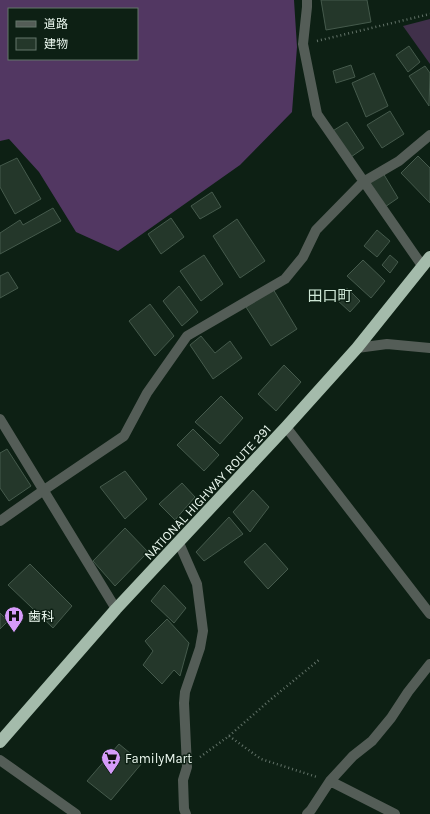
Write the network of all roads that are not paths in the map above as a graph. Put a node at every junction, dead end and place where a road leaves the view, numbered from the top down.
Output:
1 (306, 0) edge
2 (430, 135) edge
3 (362, 182) junction
4 (430, 257) edge
5 (423, 267) junction
6 (357, 348) junction
7 (430, 348) edge
8 (0, 419) edge
9 (286, 427) junction
10 (44, 490) junction
11 (0, 521) edge
12 (179, 542) junction
13 (116, 609) junction
14 (430, 614) edge
15 (430, 664) edge
16 (0, 742) edge
17 (0, 760) edge
18 (330, 781) junction
19 (76, 814) edge
20 (186, 814) edge
21 (307, 814) edge
22 (395, 814) edge

1 - 3 street
2 - 3 street
3 - 5 street
3 - 10 street
4 - 5 highway, NATIONAL HIGHWAY ROUTE 291
5 - 6 highway, NATIONAL HIGHWAY ROUTE 291
6 - 7 street
6 - 9 highway, NATIONAL HIGHWAY ROUTE 291
8 - 10 street
9 - 12 highway, NATIONAL HIGHWAY ROUTE 291
9 - 14 street
10 - 11 street
10 - 13 street
12 - 13 highway, NATIONAL HIGHWAY ROUTE 291
12 - 20 street
13 - 16 highway, NATIONAL HIGHWAY ROUTE 291
15 - 18 street
17 - 19 street
18 - 21 street
18 - 22 street

